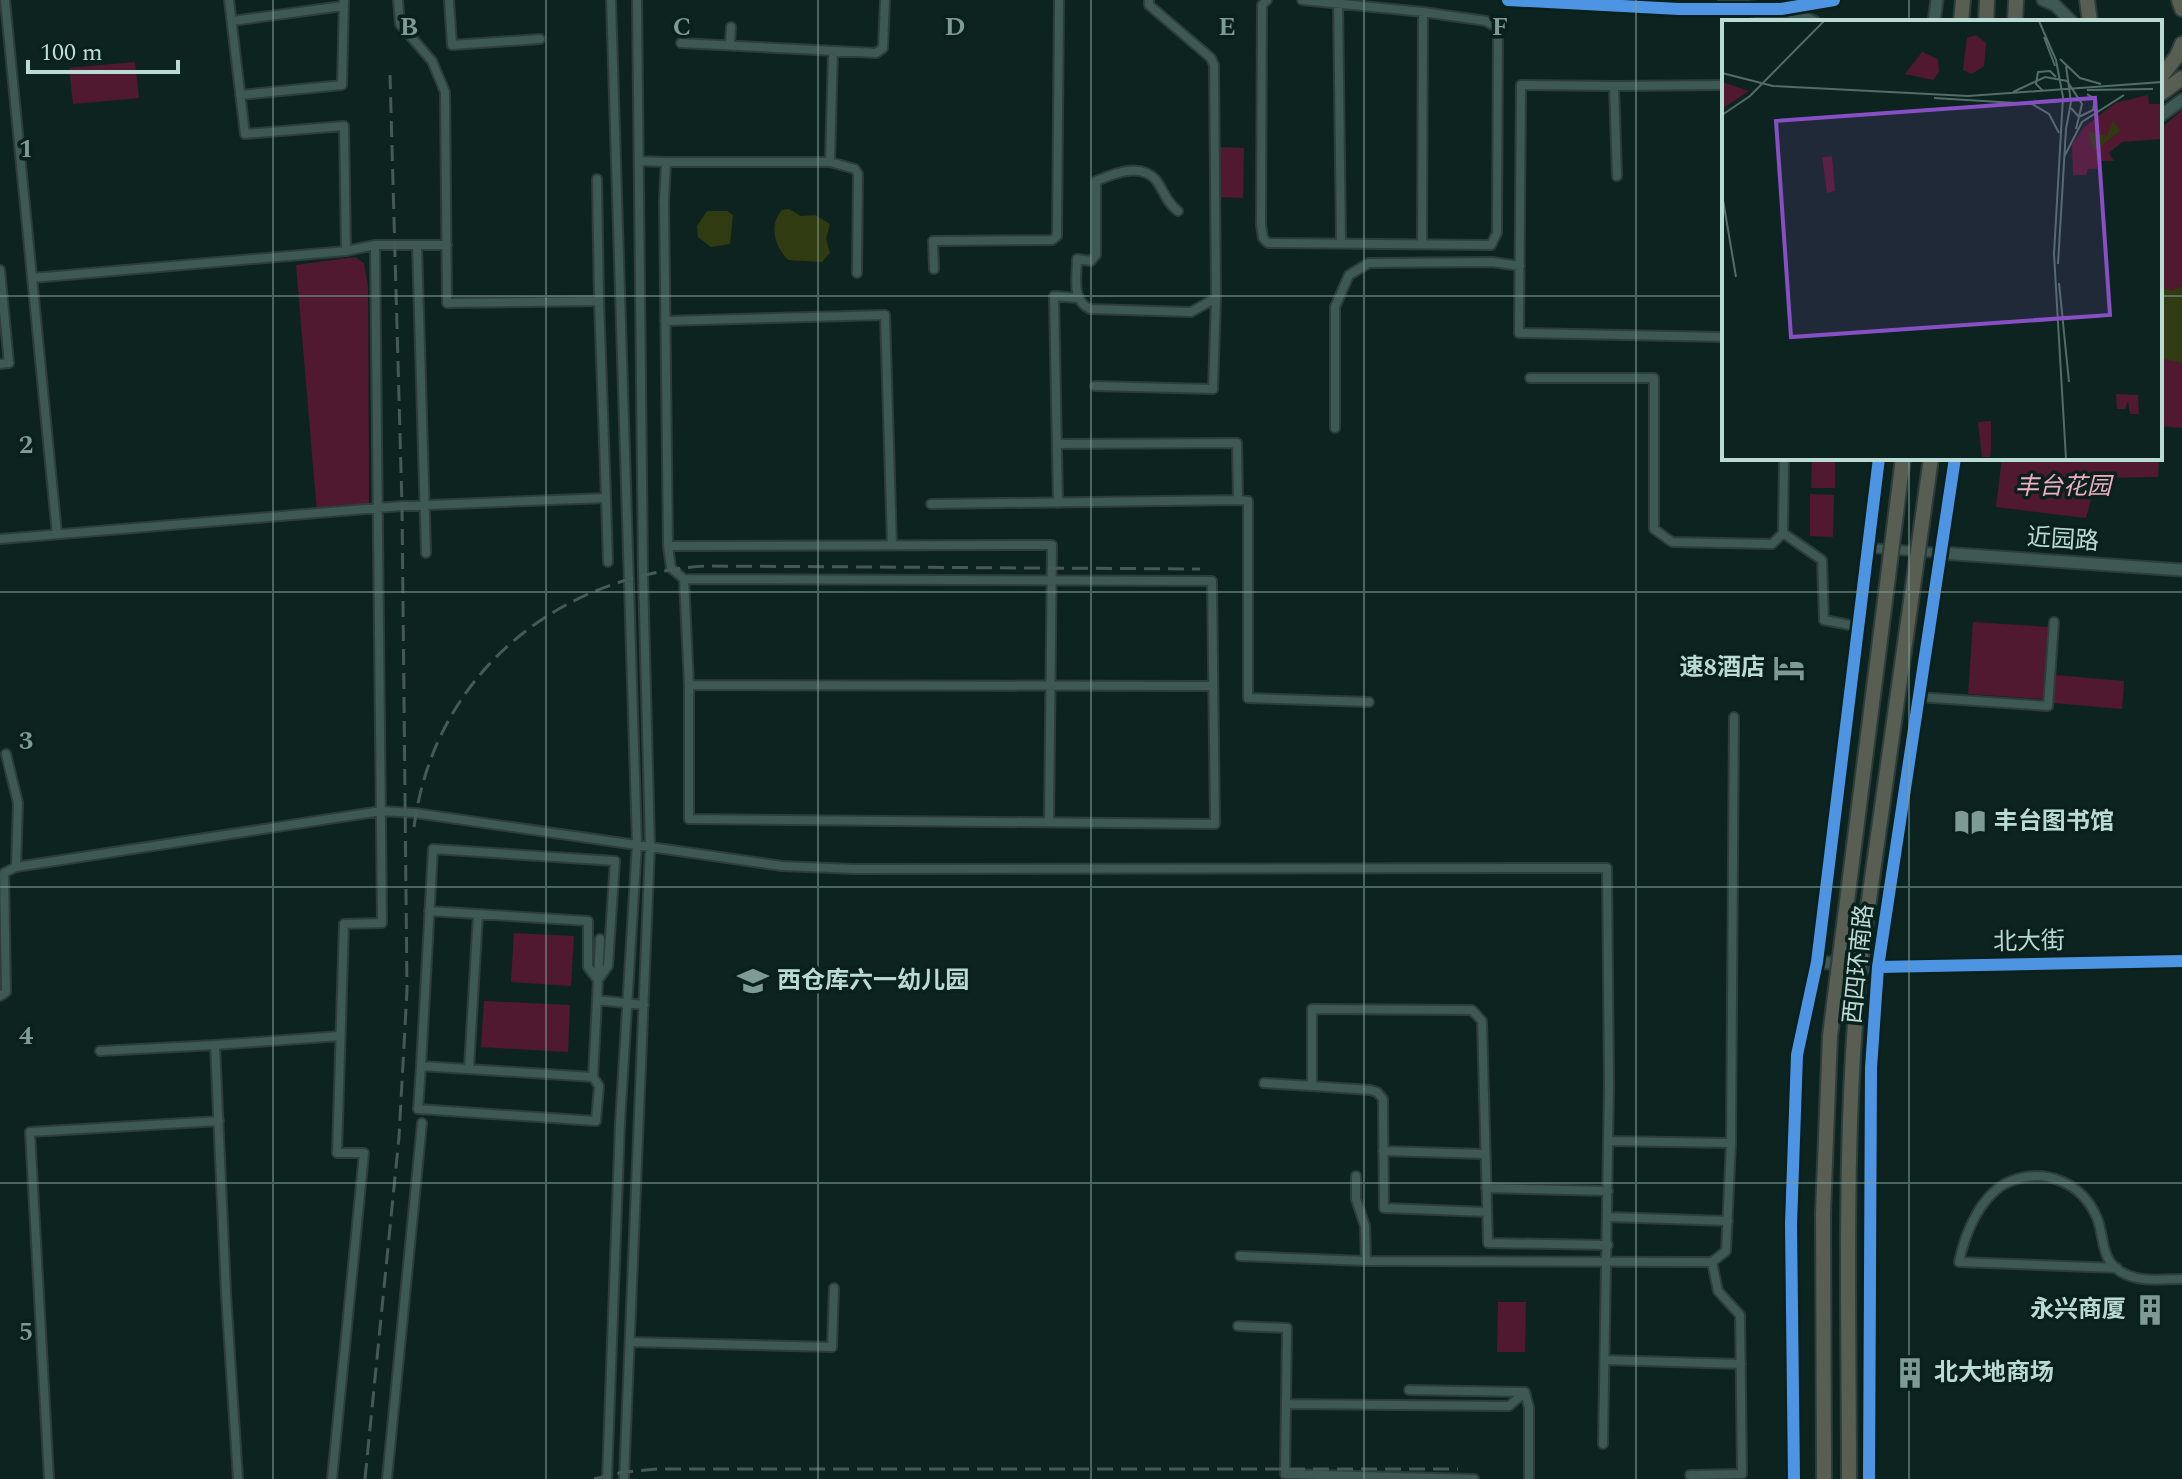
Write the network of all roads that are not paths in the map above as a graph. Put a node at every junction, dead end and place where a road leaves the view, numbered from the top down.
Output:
1 (5, 0) edge
2 (229, 0) edge
3 (398, 0) edge
4 (449, 0) edge
5 (611, 0) edge
6 (637, 0) edge
7 (885, 0) edge
8 (1059, 0) edge
9 (1149, 0) edge
10 (1267, 0) edge
11 (1302, 0) edge
12 (1508, 0) edge
13 (1724, 0) edge
14 (1834, 0) edge
15 (1937, 0) edge
16 (1963, 0) edge
17 (1987, 0) edge
18 (2043, 0) edge
19 (2087, 0) edge
20 (2179, 0) edge
21 (1560, 1) edge
22 (1338, 2) edge
23 (1599, 2) edge
24 (344, 3) edge
25 (2182, 9) edge
26 (1423, 12) junction
27 (1780, 16) edge
28 (1803, 20) edge
29 (1934, 20) edge
30 (1961, 20) edge
31 (1986, 20) edge
32 (2070, 20) edge
33 (2090, 20) edge
34 (232, 21) junction
35 (731, 27) dead end
36 (540, 39) dead end
37 (681, 43) dead end
38 (730, 45) junction
39 (2180, 50) edge
40 (833, 51) junction
41 (2162, 75) edge
42 (2182, 78) edge
43 (1722, 85) edge
44 (1614, 86) junction
45 (2162, 93) edge
46 (240, 95) junction
47 (2182, 100) edge
48 (2162, 115) edge
49 (639, 161) junction
50 (666, 162) junction
51 (830, 162) junction
52 (1617, 176) dead end
53 (597, 179) dead end
54 (1178, 211) dead end
55 (1341, 242) junction
56 (1422, 243) junction
57 (375, 245) junction
58 (417, 245) junction
59 (447, 245) junction
60 (346, 251) junction
61 (1520, 266) junction
62 (934, 269) dead end
63 (0, 270) edge
64 (857, 273) dead end
65 (32, 278) junction
66 (1077, 298) junction
67 (1216, 298) junction
68 (599, 301) junction
69 (665, 321) junction
70 (1722, 337) edge
71 (0, 364) edge
72 (1530, 378) dead end
73 (1095, 386) dead end
74 (1335, 428) dead end
75 (1057, 444) junction
76 (1784, 460) edge
77 (1879, 460) edge
78 (1903, 460) edge
79 (1903, 460) edge
80 (1931, 460) edge
81 (1931, 460) edge
82 (1955, 460) edge
83 (606, 498) junction
84 (1238, 500) junction
85 (1058, 503) junction
86 (931, 504) dead end
87 (425, 505) junction
88 (379, 508) junction
89 (1783, 533) junction
90 (57, 534) junction
91 (0, 539) edge
92 (892, 545) junction
93 (668, 546) junction
94 (1870, 548) junction
95 (1891, 549) junction
96 (1918, 551) junction
97 (426, 553) dead end
98 (1941, 553) junction
99 (608, 562) dead end
100 (2182, 570) edge
101 (684, 579) junction
102 (1052, 579) junction
103 (2054, 622) dead end
104 (1860, 627) junction
105 (689, 685) junction
106 (1051, 686) junction
107 (1213, 686) junction
108 (1918, 697) junction
109 (1369, 702) dead end
110 (1734, 717) dead end
111 (6, 754) dead end
112 (381, 811) junction
113 (1049, 822) junction
114 (637, 844) junction
115 (650, 846) junction
116 (16, 867) junction
117 (429, 911) junction
118 (478, 914) junction
119 (600, 939) dead end
120 (2182, 961) edge
121 (1817, 962) junction
122 (1837, 964) junction
123 (1862, 967) junction
124 (1878, 967) junction
125 (598, 980) junction
126 (0, 996) edge
127 (597, 1000) junction
128 (627, 1003) junction
129 (644, 1005) junction
130 (340, 1036) junction
131 (215, 1045) junction
132 (100, 1051) dead end
133 (1829, 1051) junction
134 (421, 1066) junction
135 (1828, 1067) joint
136 (469, 1068) junction
137 (1851, 1068) junction
138 (593, 1077) junction
139 (1264, 1083) dead end
140 (1312, 1086) junction
141 (1825, 1114) joint
142 (219, 1121) junction
143 (422, 1123) dead end
144 (1609, 1141) junction
145 (1731, 1143) junction
146 (1383, 1151) junction
147 (1485, 1154) junction
148 (1824, 1171) joint
149 (1356, 1176) dead end
150 (1486, 1188) junction
151 (1608, 1191) junction
152 (1487, 1212) junction
153 (1608, 1217) junction
154 (1728, 1221) junction
155 (1823, 1244) joint
156 (1608, 1245) junction
157 (1240, 1256) dead end
158 (1366, 1261) junction
159 (1712, 1262) junction
160 (1608, 1263) junction
161 (2117, 1268) junction
162 (1823, 1276) joint
163 (2182, 1279) edge
164 (834, 1288) dead end
165 (1824, 1323) joint
166 (1238, 1326) dead end
167 (630, 1342) junction
168 (1605, 1360) junction
169 (1741, 1364) junction
170 (1824, 1369) joint
171 (1409, 1390) dead end
172 (1525, 1392) junction
173 (1287, 1404) junction
174 (1824, 1416) joint
175 (1603, 1444) dead end
176 (1690, 1475) dead end
177 (1314, 1476) edge
178 (49, 1479) edge
179 (238, 1479) edge
180 (332, 1479) edge
181 (387, 1479) edge
182 (607, 1479) edge
183 (624, 1479) edge
184 (1474, 1479) edge
185 (1529, 1479) edge
186 (1794, 1479) edge
187 (1824, 1479) edge
188 (1849, 1479) edge
189 (1869, 1479) edge

1 - 65 street
2 - 34 street
3 - 59 street
4 - 36 street
5 - 114 street
6 - 49 street
7 - 40 street
8 - 62 street
9 - 67 street
10 - 55 street
11 - 22 street
12 - 21 street
13 - 27 highway, bridge
14 - 27 street
15 - 29 street
16 - 30 highway
17 - 31 highway
18 - 32 street
19 - 33 highway
20 - 25 highway
21 - 23 street
22 - 26 street
22 - 55 street
23 - 27 street
24 - 34 street
24 - 46 street
26 - 56 street
26 - 56 street
27 - 28 street
34 - 46 street
35 - 38 street
37 - 38 street
38 - 40 street
39 - 41 highway
40 - 51 street
42 - 45 highway
43 - 44 street
44 - 52 street
44 - 61 street
46 - 60 street
47 - 48 street
49 - 50 street
49 - 115 street
50 - 51 street
50 - 69 street
51 - 64 street
53 - 68 street
54 - 66 street
55 - 56 street
57 - 58 street
57 - 60 street
57 - 88 street
58 - 59 street
58 - 87 street
59 - 68 street
60 - 65 street
61 - 70 street
61 - 74 street
63 - 71 street
65 - 90 street
66 - 67 street
66 - 75 street
67 - 73 street
68 - 83 street
69 - 92 street
69 - 93 street
72 - 89 street
75 - 84 street
75 - 85 street
76 - 89 street
77 - 94 street, 西四环南路
78 - 95 street, 西四环南路
79 - 133 highway, 西四环南路, bridge
80 - 96 street, 西四环南路
81 - 137 highway, 西四环南路, bridge
82 - 98 street, 西四环南路
83 - 87 street
83 - 99 street
84 - 85 street
84 - 109 street
85 - 86 street
87 - 88 street
87 - 97 street
88 - 90 street
88 - 112 street
89 - 104 street
90 - 91 street
92 - 93 street
92 - 102 street
93 - 101 street
94 - 95 street
94 - 104 street, 西四环南路
95 - 96 street
95 - 122 street, 西四环南路
96 - 98 street
96 - 123 street, 西四环南路
98 - 100 street, 近园路
98 - 108 street, 西四环南路
101 - 102 street
101 - 105 street
102 - 106 street
102 - 107 street
103 - 108 street
104 - 121 street, 西四环南路
105 - 106 street
105 - 113 street
106 - 107 street
106 - 113 street
107 - 113 street
108 - 124 street, 西四环南路
110 - 145 street
111 - 116 street
112 - 114 street
112 - 116 street
112 - 130 street
114 - 115 street
114 - 128 street
115 - 129 street
115 - 144 street
116 - 126 street
117 - 118 street
117 - 125 street
117 - 134 street
118 - 125 street
118 - 136 street
119 - 125 street
120 - 124 street, 北大街
121 - 122 street, 北大街
121 - 186 street, 西四环南路
122 - 123 street, 北大街
122 - 133 street, 西四环南路
123 - 124 street, 北大街
123 - 137 street, 西四环南路
124 - 189 street, 西四环南路
125 - 127 street
127 - 128 street
127 - 138 street
128 - 129 street
128 - 182 street
129 - 167 street
130 - 131 street
130 - 180 street
131 - 132 street
131 - 142 street
133 - 135 street, 西四环南路
134 - 136 street
134 - 138 street
135 - 141 highway, 西四环南路, bridge
136 - 138 street
137 - 188 highway, 西四环南路, bridge
139 - 140 street
140 - 146 street
140 - 147 street
141 - 148 street, 西四环南路
142 - 178 street
142 - 179 street
143 - 181 street
144 - 145 street
144 - 151 street
145 - 154 street
146 - 147 street
146 - 152 street
147 - 150 street
148 - 155 highway, 西四环南路, bridge
149 - 158 street
150 - 151 street
150 - 152 street
151 - 153 street
152 - 156 street
153 - 154 street
153 - 156 street
154 - 159 street
155 - 162 street, 西四环南路
156 - 160 street
157 - 158 street
158 - 160 street
159 - 160 street
159 - 169 street
160 - 168 street
161 - 161 street
161 - 163 street
162 - 165 highway, 西四环南路, bridge
164 - 167 street
165 - 170 street, 西四环南路
166 - 173 street
167 - 183 street
168 - 169 street
168 - 175 street
169 - 176 street
170 - 174 highway, 西四环南路, bridge
171 - 172 street
172 - 173 street
172 - 185 street
173 - 177 street
174 - 187 street, 西四环南路
177 - 184 street

